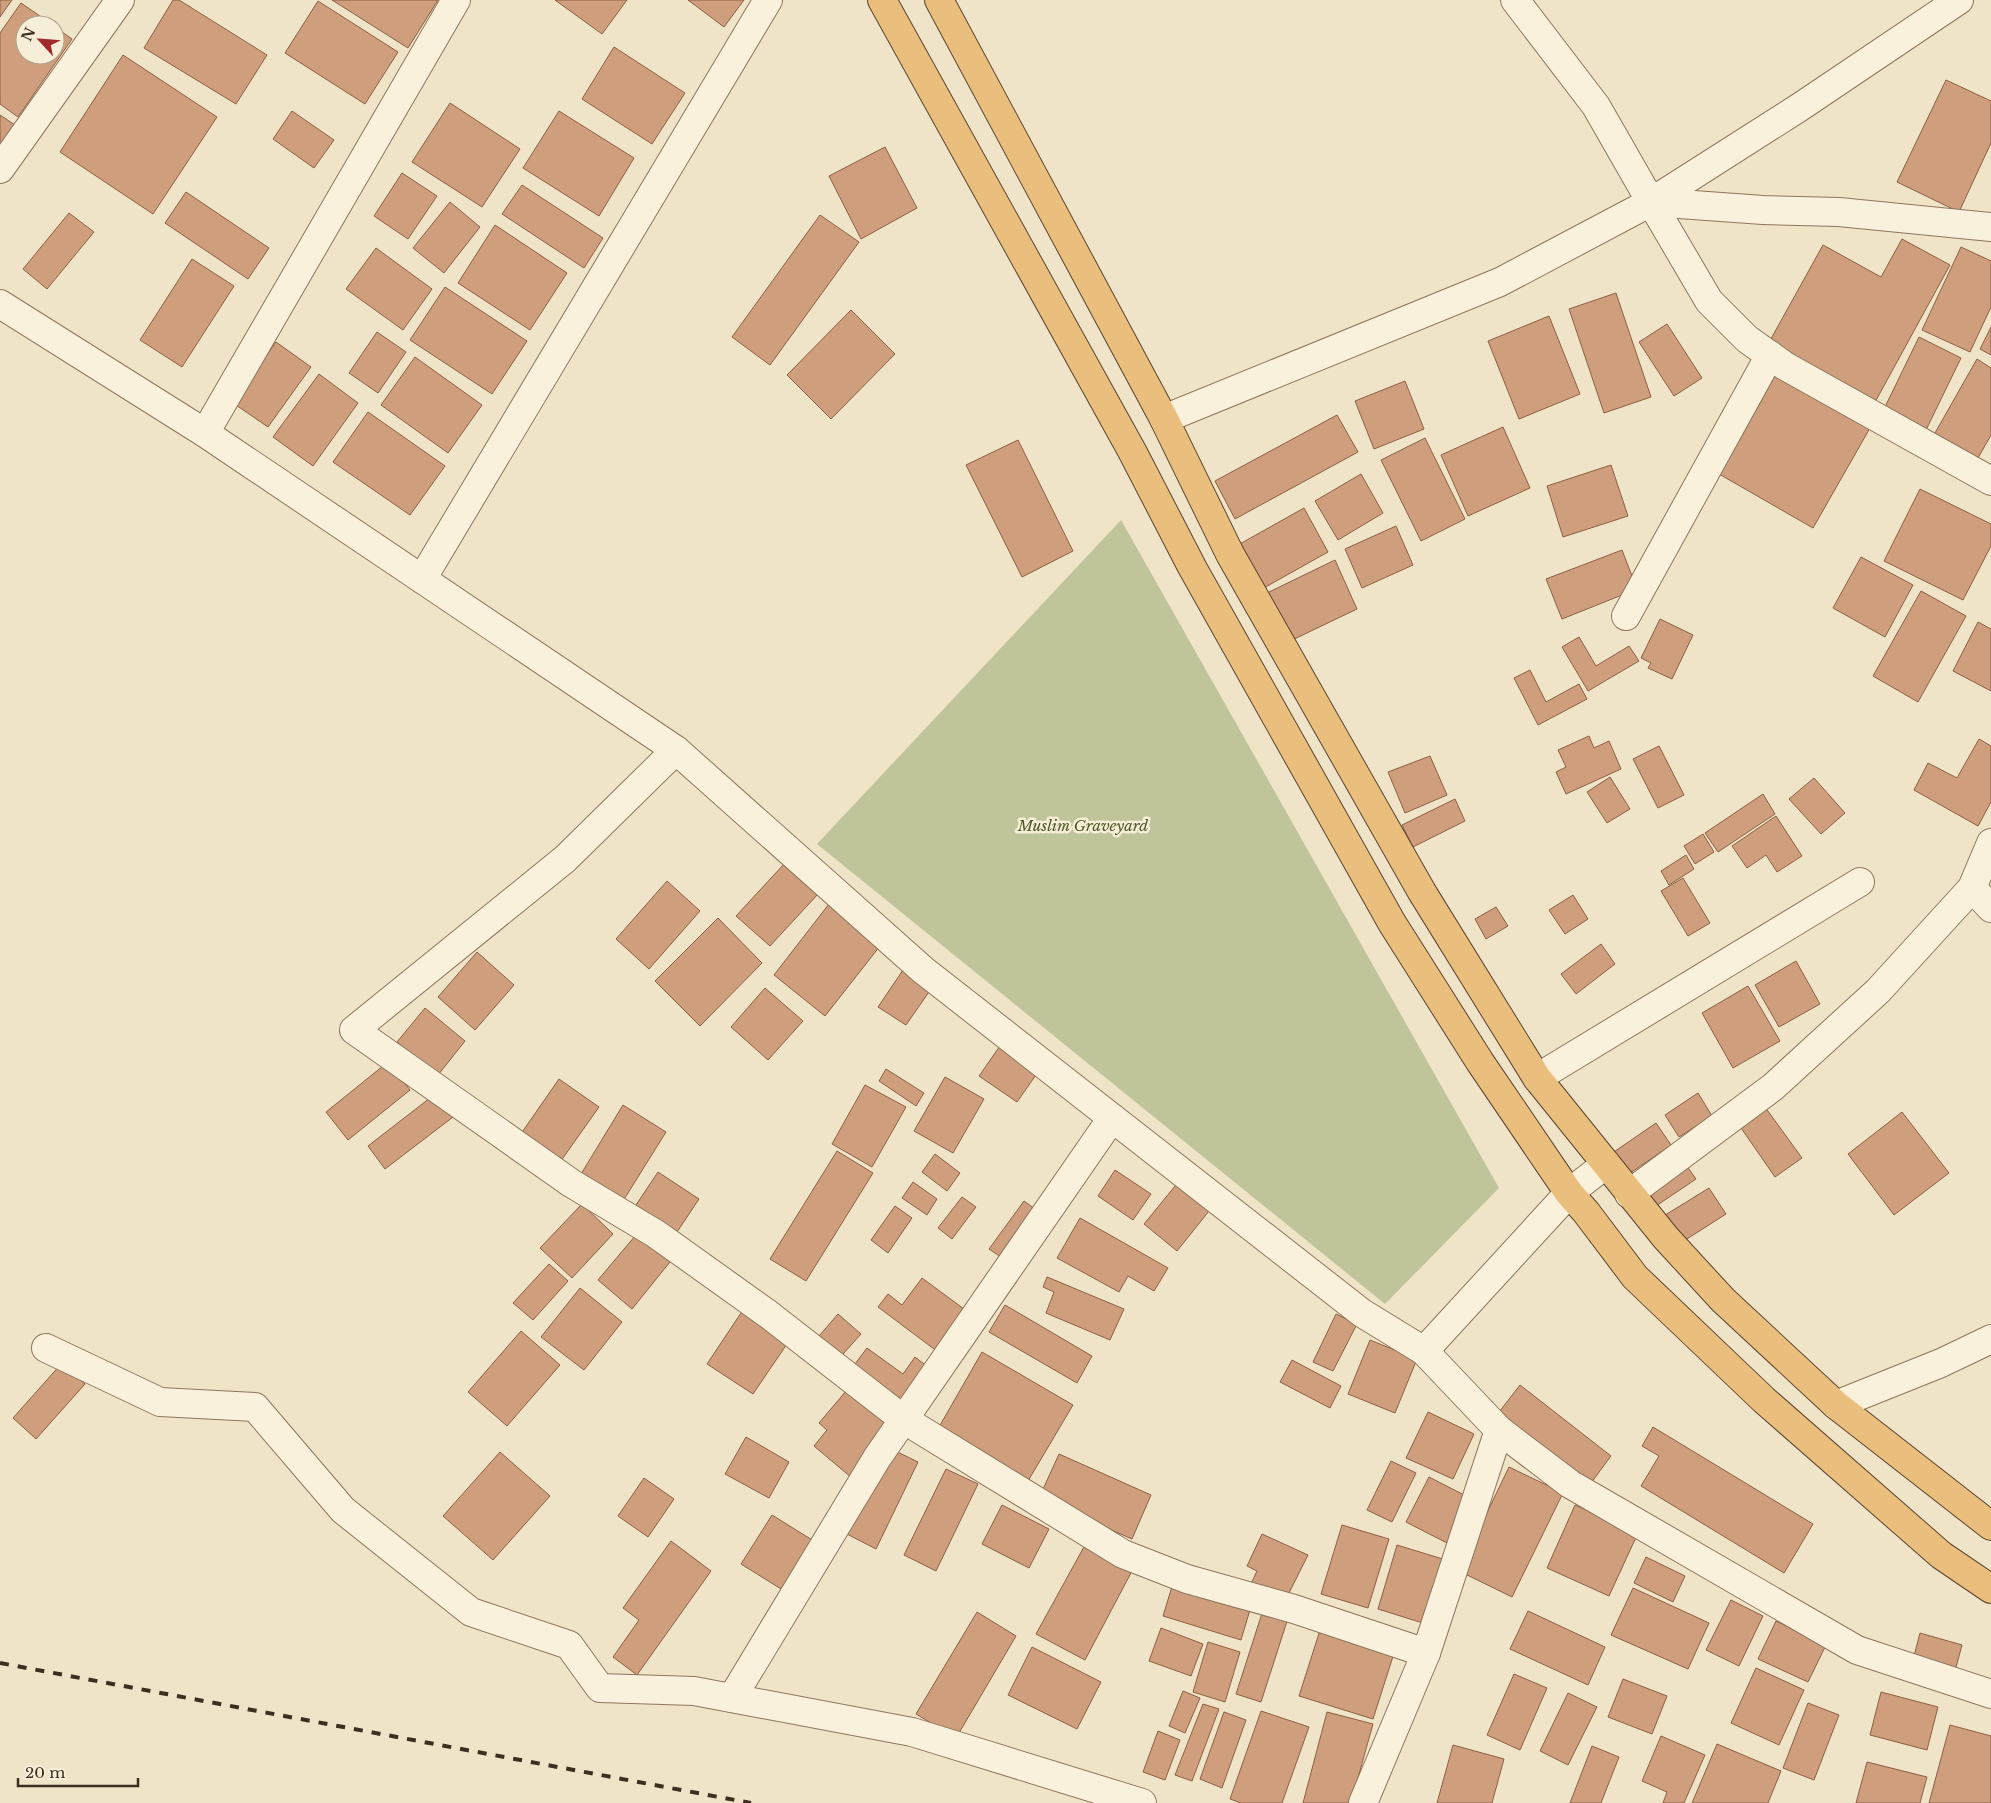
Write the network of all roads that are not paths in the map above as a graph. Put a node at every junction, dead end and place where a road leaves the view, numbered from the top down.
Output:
1 (456, 0) edge
2 (768, 0) edge
3 (882, 0) edge
4 (939, 0) edge
5 (1515, 0) edge
6 (1959, 0) edge
7 (114, 2) edge
8 (0, 169) edge
9 (1651, 202) junction
10 (1991, 227) edge
11 (0, 304) edge
12 (1770, 355) junction
13 (1164, 419) junction
14 (205, 433) junction
15 (1991, 481) edge
16 (422, 579) junction
17 (1626, 616) dead end
18 (676, 750) junction
19 (1991, 843) edge
20 (1860, 882) dead end
21 (1972, 888) junction
22 (1991, 908) edge
23 (1537, 1078) junction
24 (1112, 1118) junction
25 (1606, 1164) junction
26 (1569, 1193) junction
27 (1629, 1194) junction
28 (1991, 1339) edge
29 (46, 1348) dead end
30 (1424, 1350) junction
31 (1836, 1405) junction
32 (903, 1419) junction
33 (1499, 1430) junction
34 (1991, 1526) edge
35 (1991, 1589) edge
36 (1426, 1653) junction
37 (1991, 1694) edge
38 (732, 1698) junction
39 (1142, 1803) edge
40 (1363, 1803) edge

1 - 14 street
2 - 16 street
3 - 26 highway
4 - 13 highway
5 - 9 street
6 - 9 street
7 - 8 street
9 - 10 street
9 - 12 street
9 - 13 street
11 - 14 street
12 - 15 street
12 - 17 street
13 - 23 highway
14 - 16 street
16 - 18 street
18 - 24 street
18 - 32 street
19 - 21 street
20 - 23 street
21 - 22 street
21 - 27 street
23 - 25 highway
24 - 30 street
24 - 32 street
25 - 26 street
25 - 27 highway
26 - 30 street
26 - 35 highway
27 - 31 highway
28 - 31 street
29 - 38 street
30 - 33 street
31 - 34 highway
32 - 36 street
32 - 38 street
33 - 36 street
33 - 37 street
36 - 40 street
38 - 39 street

